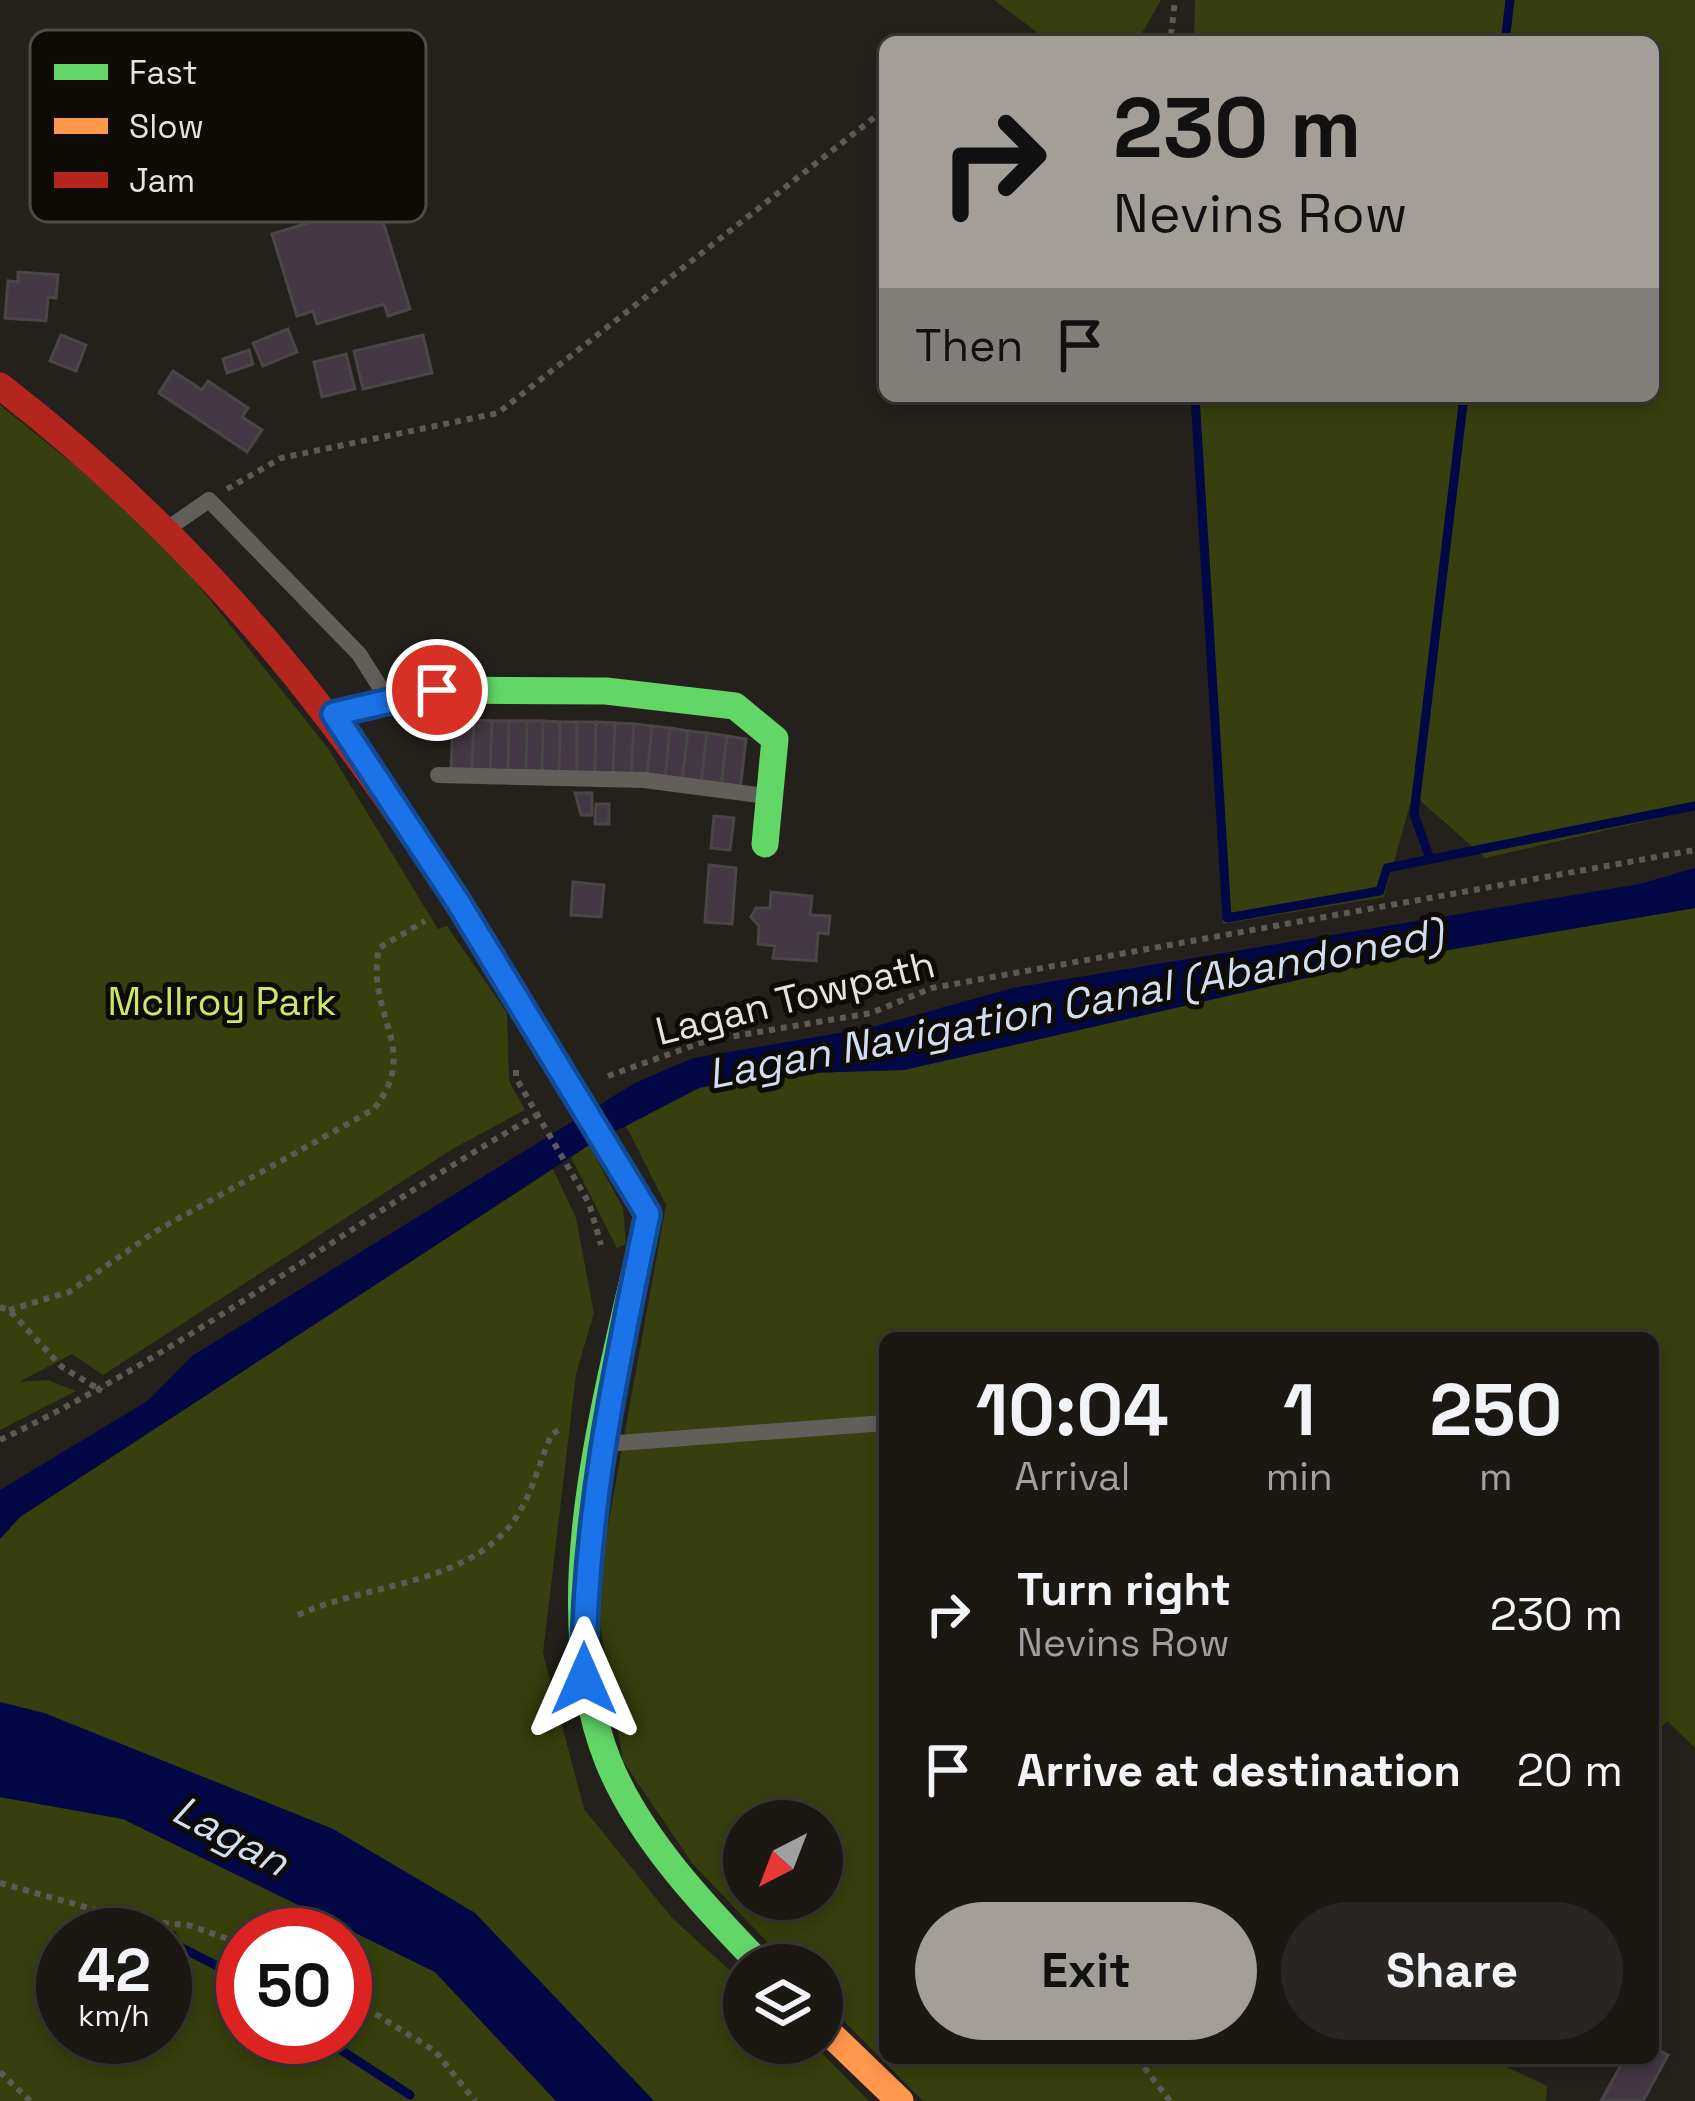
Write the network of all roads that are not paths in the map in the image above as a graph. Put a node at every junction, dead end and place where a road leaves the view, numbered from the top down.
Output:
1 (0, 386) edge
2 (169, 528) junction
3 (388, 700) junction
4 (334, 714) junction
5 (438, 776) dead end
6 (770, 797) junction
7 (765, 844) dead end
8 (879, 1423) edge
9 (604, 1434) junction
10 (744, 1944) edge
11 (843, 2046) edge
12 (900, 2101) edge

1 - 2 main road
2 - 3 lane
2 - 4 main road
3 - 4 main road
3 - 6 main road
4 - 9 main road
5 - 6 lane
6 - 7 main road
8 - 9 lane
9 - 10 main road
11 - 12 main road

